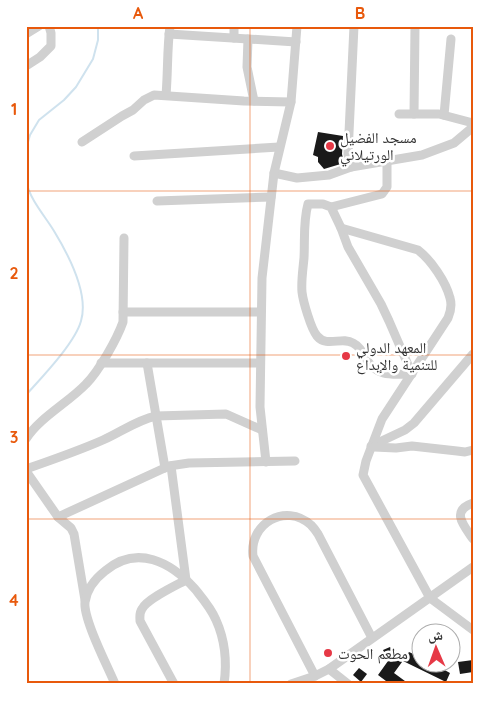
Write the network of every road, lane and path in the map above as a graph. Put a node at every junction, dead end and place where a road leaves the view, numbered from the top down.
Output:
1 (39, 26) edge
2 (49, 26) edge
3 (234, 26) edge
4 (297, 26) edge
5 (354, 26) edge
6 (415, 26) edge
7 (169, 30) edge
8 (26, 34) edge
9 (234, 38) junction
10 (248, 39) junction
11 (451, 39) dead end
12 (296, 42) junction
13 (26, 66) edge
14 (166, 95) junction
15 (254, 101) junction
16 (291, 102) junction
17 (399, 114) dead end
18 (414, 114) junction
19 (444, 115) junction
20 (473, 123) edge
21 (473, 127) edge
22 (82, 142) dead end
23 (279, 147) junction
24 (134, 156) dead end
25 (387, 161) junction
26 (351, 167) junction
27 (274, 173) junction
28 (271, 197) junction
29 (157, 201) dead end
30 (331, 207) junction
31 (340, 228) junction
32 (124, 238) dead end
33 (123, 312) junction
34 (261, 312) junction
35 (473, 354) edge
36 (101, 363) junction
37 (147, 363) junction
38 (260, 363) junction
39 (412, 374) junction
40 (156, 416) junction
41 (262, 430) junction
42 (26, 439) edge
43 (372, 446) junction
44 (473, 450) edge
45 (294, 461) dead end
46 (266, 462) junction
47 (168, 467) junction
48 (26, 470) edge
49 (473, 503) edge
50 (58, 517) junction
51 (473, 539) edge
52 (473, 568) edge
53 (186, 580) junction
54 (430, 598) junction
55 (85, 602) junction
56 (473, 630) edge
57 (372, 638) junction
58 (329, 669) junction
59 (315, 676) junction
60 (346, 683) edge
61 (115, 684) edge
62 (174, 684) edge
63 (224, 684) edge
64 (291, 684) edge

1 - 8 street
2 - 13 street
3 - 9 street
4 - 12 street
5 - 26 street
6 - 18 street
7 - 9 street
7 - 14 street
9 - 10 street
10 - 12 street
10 - 15 street
11 - 19 street
12 - 16 street
14 - 15 street
14 - 22 street
15 - 16 street
16 - 23 street
17 - 18 street
18 - 19 street
19 - 20 street
21 - 25 street
23 - 24 street
23 - 27 street
25 - 26 street
25 - 30 street
26 - 27 street
27 - 28 street
28 - 29 street
28 - 34 street
30 - 31 street
30 - 39 street
31 - 39 street
31 - 39 street
32 - 33 street
33 - 34 street
33 - 36 street
34 - 38 street
35 - 43 street
36 - 37 street
36 - 42 street
37 - 38 street
37 - 40 street
38 - 41 street
39 - 43 street
40 - 41 street
40 - 47 street
40 - 48 street
41 - 46 street
43 - 44 street
43 - 54 street
45 - 46 street
46 - 47 street
47 - 50 street
47 - 53 street
48 - 50 street
49 - 51 street
50 - 55 street
52 - 54 street
53 - 55 street
53 - 62 street
53 - 63 street
54 - 56 street
54 - 57 street
55 - 61 street
57 - 58 street
57 - 59 street
58 - 59 street
58 - 60 street
59 - 64 street

